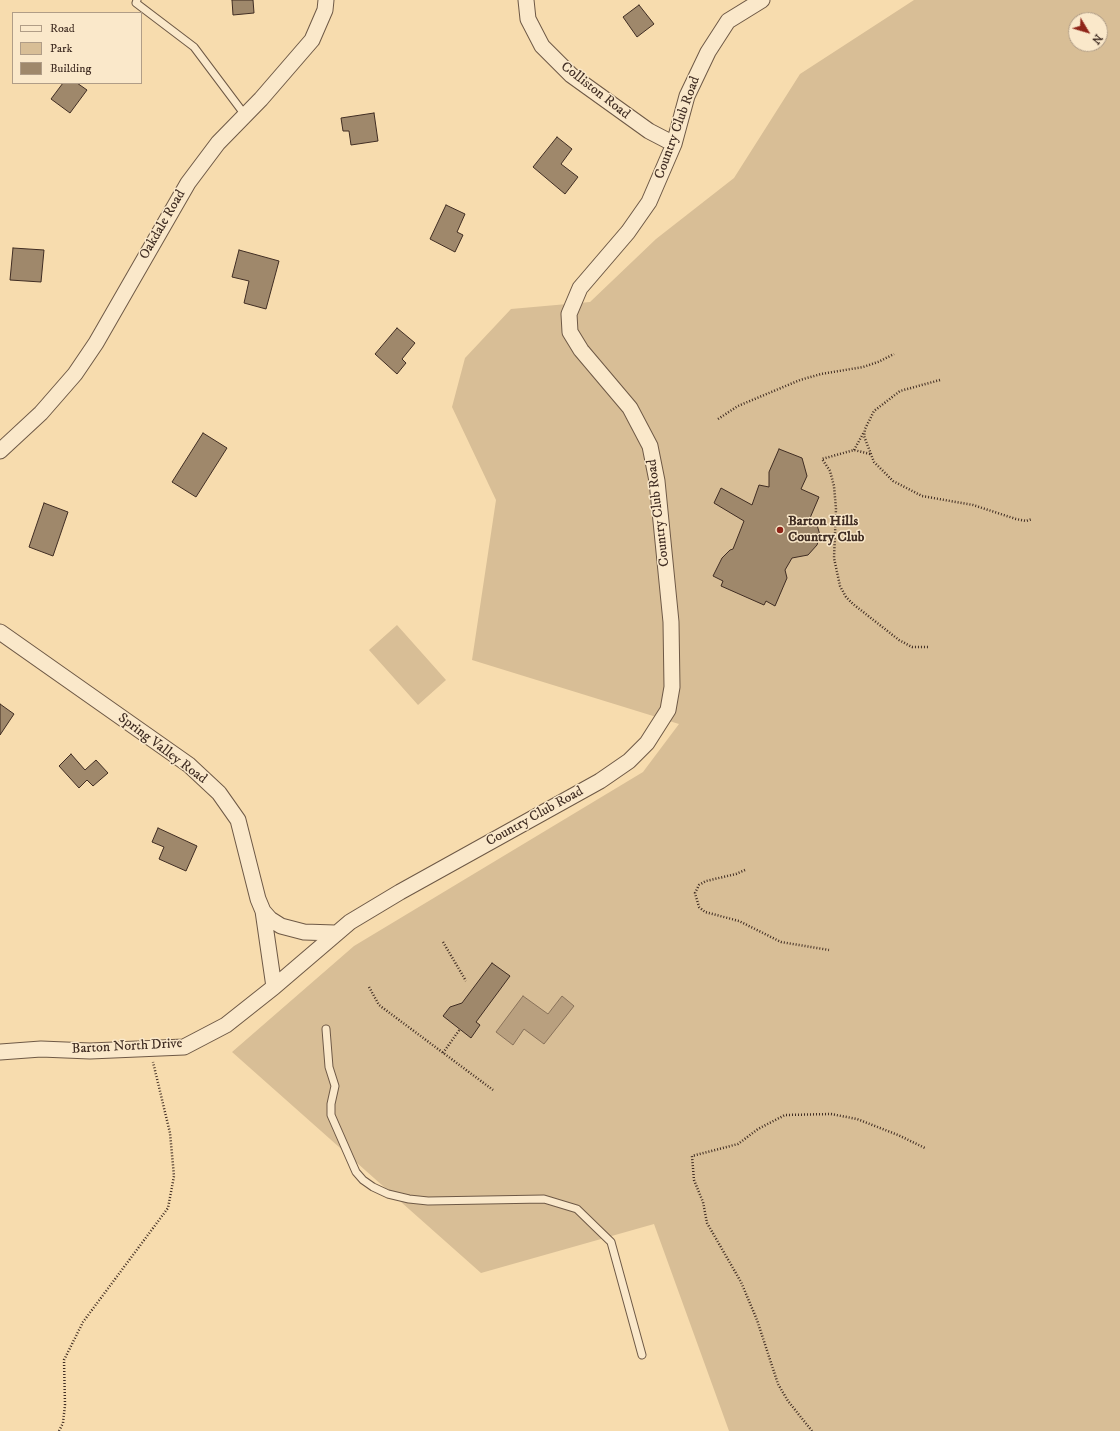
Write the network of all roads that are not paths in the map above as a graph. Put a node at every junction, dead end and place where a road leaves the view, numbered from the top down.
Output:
1 (137, 0) edge
2 (326, 0) edge
3 (526, 0) edge
4 (762, 0) edge
5 (245, 115) junction
6 (674, 144) junction
7 (0, 451) edge
8 (0, 632) edge
9 (263, 911) junction
10 (336, 933) junction
11 (274, 987) junction
12 (326, 1029) dead end
13 (0, 1052) edge
14 (642, 1355) dead end

1 - 5 lane
2 - 5 street, Oakdale Road
3 - 6 street, Colliston Road
4 - 6 street, Country Club Road
5 - 7 street, Oakdale Road
6 - 10 street, Country Club Road
8 - 9 street, Spring Valley Road
9 - 10 street, Spring Valley Road
9 - 11 street, Spring Valley Road
10 - 11 street, Barton North Drive
11 - 13 street, Barton North Drive
12 - 14 lane

